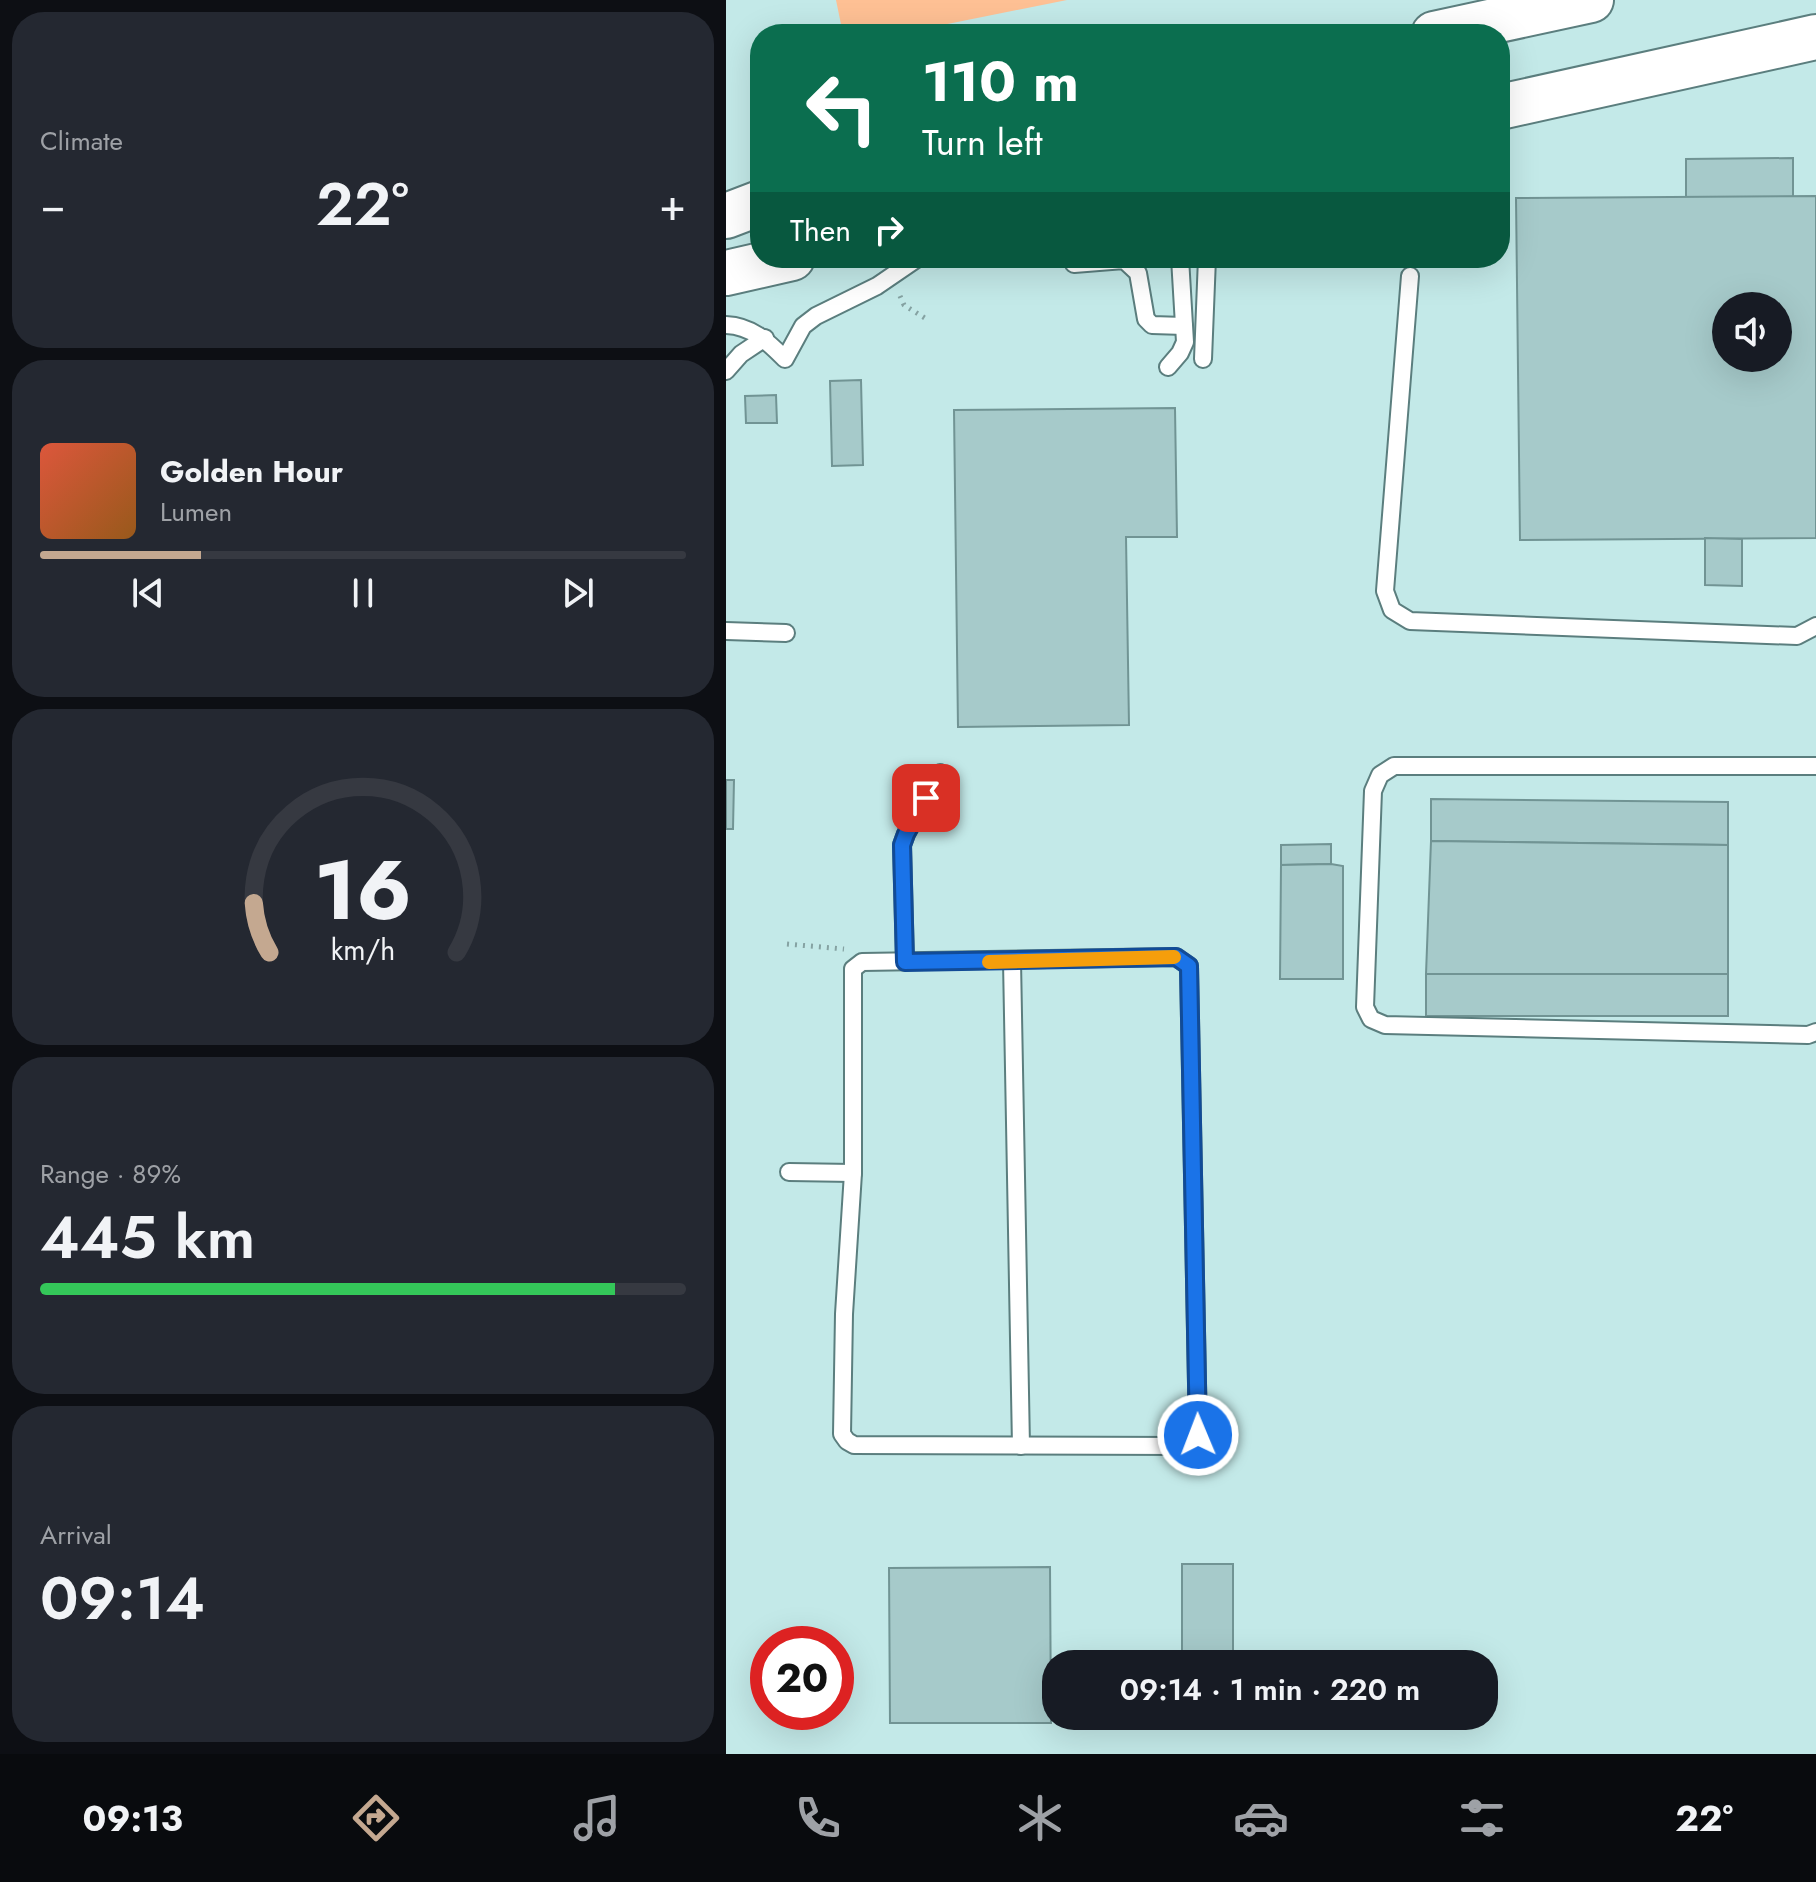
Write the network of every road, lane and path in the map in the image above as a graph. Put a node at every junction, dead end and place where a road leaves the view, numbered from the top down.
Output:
1 (1591, 0) edge
2 (1480, 24) edge
3 (1816, 37) edge
4 (1510, 105) edge
5 (750, 182) edge
6 (726, 187) edge
7 (750, 207) edge
8 (726, 216) edge
9 (750, 268) edge
10 (904, 268) edge
11 (1133, 268) edge
12 (1181, 268) edge
13 (1207, 268) edge
14 (726, 273) edge
15 (893, 276) junction
16 (1410, 276) dead end
17 (928, 320) dead end
18 (726, 325) edge
19 (1184, 326) junction
20 (765, 338) junction
21 (1203, 359) dead end
22 (1168, 367) dead end
23 (726, 371) edge
24 (1816, 626) edge
25 (726, 631) edge
26 (786, 633) dead end
27 (1816, 766) edge
28 (940, 773) dead end
29 (787, 944) dead end
30 (853, 949) dead end
31 (1012, 961) junction
32 (905, 962) junction
33 (1816, 1032) edge
34 (789, 1172) dead end
35 (853, 1173) junction
36 (1021, 1446) junction

1 - 2 highway
3 - 4 highway
5 - 6 highway
7 - 8 highway
9 - 14 highway
10 - 15 lane
11 - 19 lane
12 - 19 lane
13 - 21 lane
15 - 17 path
15 - 20 lane
16 - 24 lane
18 - 20 lane
19 - 22 lane
20 - 23 lane
25 - 26 lane
27 - 33 lane
28 - 32 lane
29 - 30 path
31 - 32 lane
31 - 36 lane
31 - 36 lane
32 - 35 lane
34 - 35 lane
35 - 36 lane

